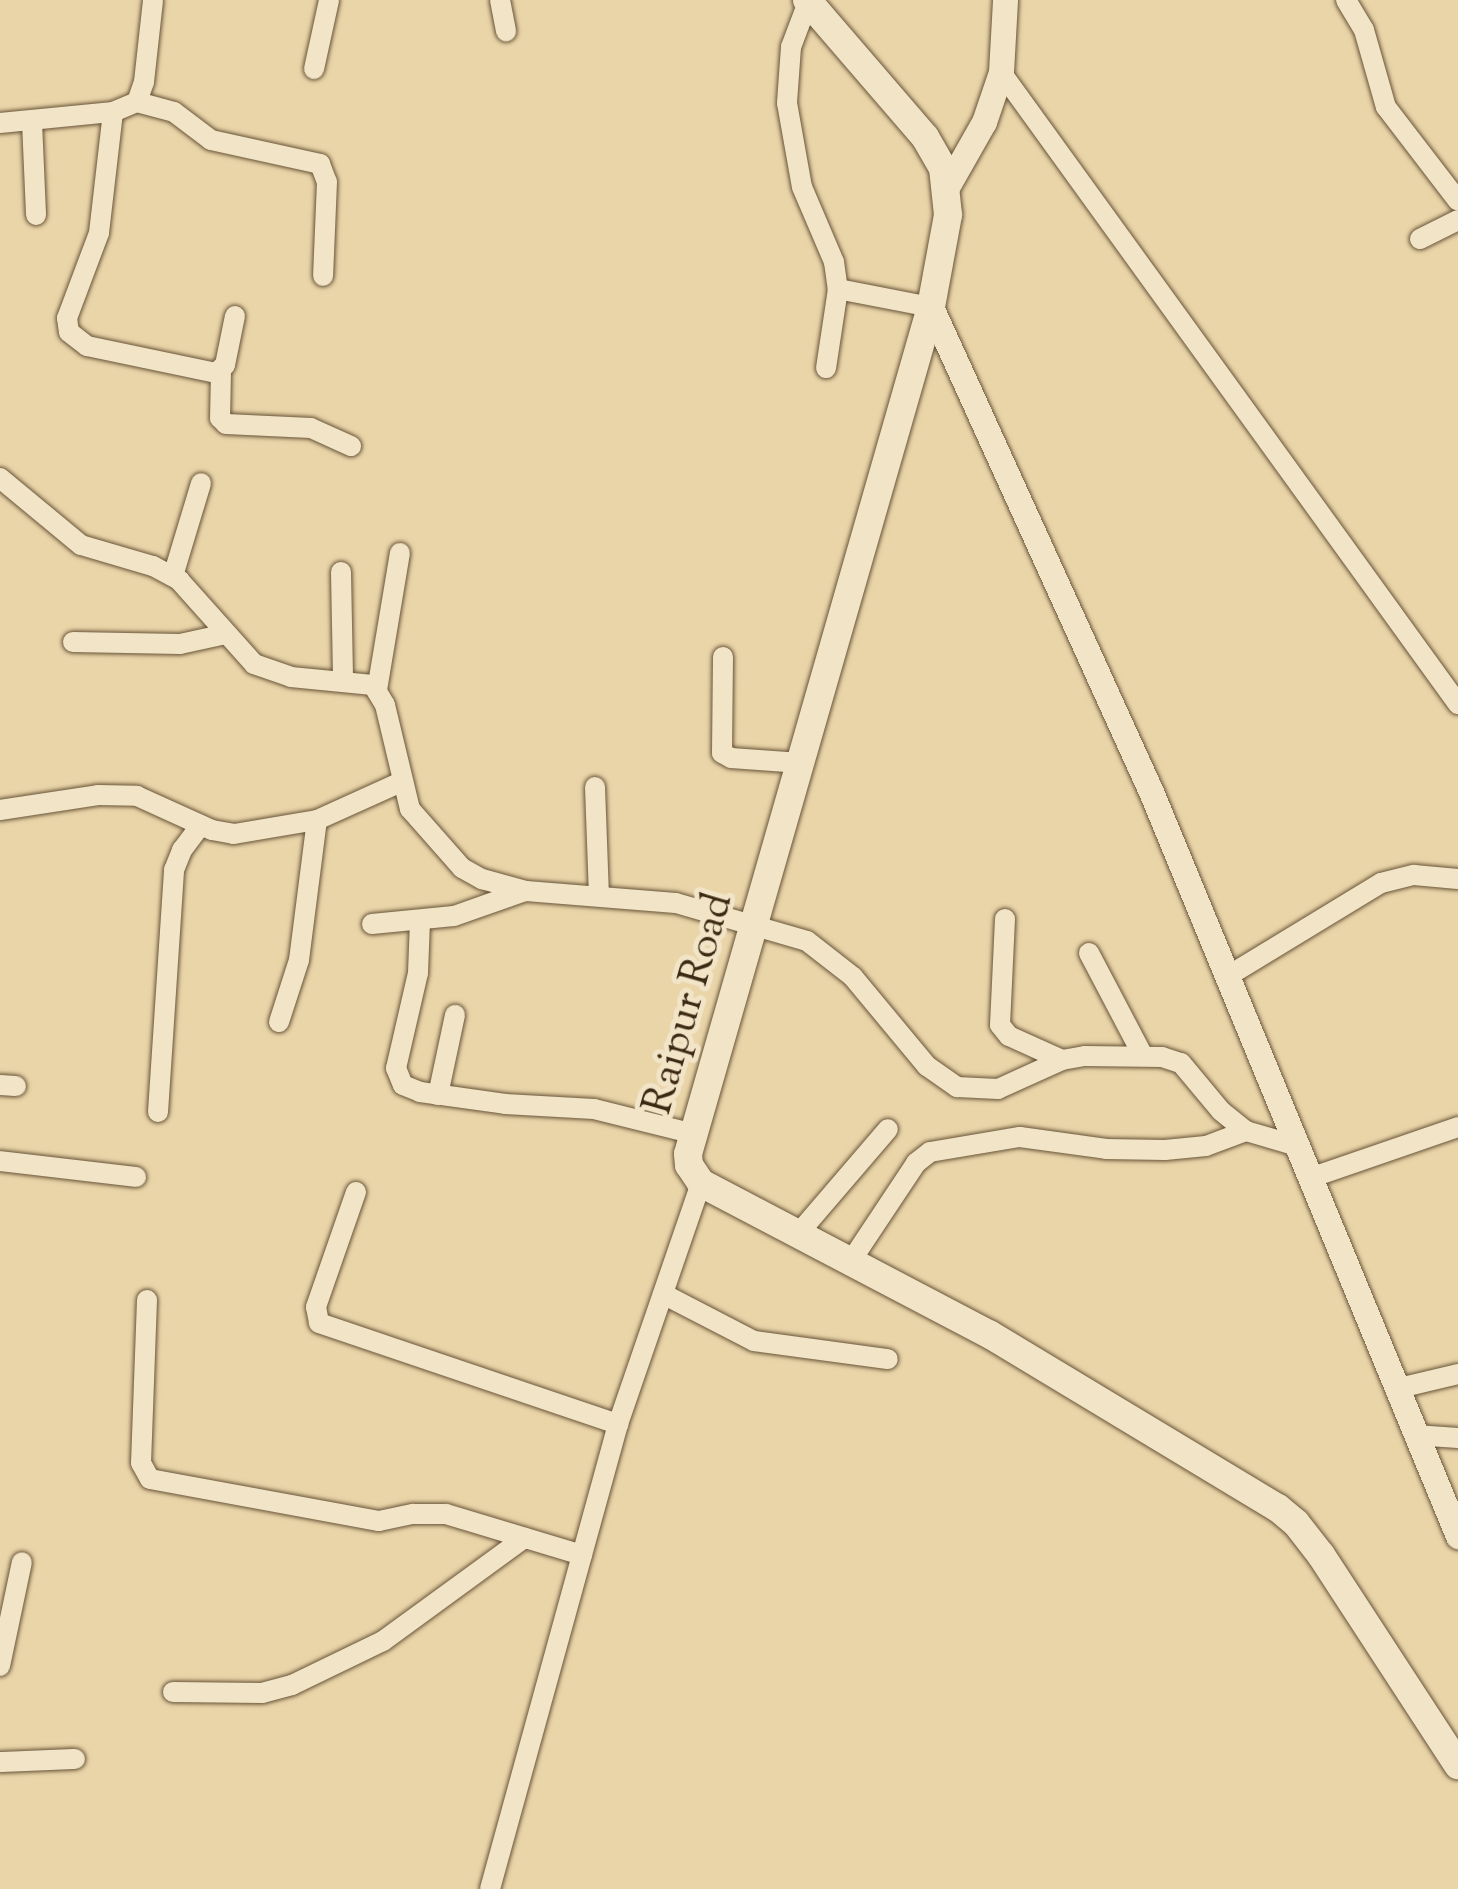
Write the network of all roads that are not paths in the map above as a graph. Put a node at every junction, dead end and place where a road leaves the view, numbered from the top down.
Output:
1 (152, 0) edge
2 (329, 0) edge
3 (500, 0) edge
4 (1005, 0) edge
5 (1346, 0) edge
6 (807, 1) edge
7 (506, 32) dead end
8 (314, 69) dead end
9 (1001, 72) junction
10 (137, 102) junction
11 (113, 112) junction
12 (32, 122) junction
13 (0, 123) edge
14 (948, 187) junction
15 (1458, 202) edge
16 (36, 215) dead end
17 (1458, 220) edge
18 (1420, 239) dead end
19 (323, 276) dead end
20 (838, 290) junction
21 (931, 307) junction
22 (235, 316) dead end
23 (826, 368) dead end
24 (221, 372) junction
25 (351, 446) dead end
26 (0, 478) edge
27 (201, 483) dead end
28 (400, 552) dead end
29 (341, 572) dead end
30 (173, 576) junction
31 (226, 634) junction
32 (73, 642) dead end
33 (723, 656) dead end
34 (343, 680) junction
35 (377, 690) junction
36 (1458, 704) edge
37 (802, 763) junction
38 (400, 782) junction
39 (595, 788) dead end
40 (0, 810) edge
41 (316, 820) junction
42 (201, 825) junction
43 (1458, 880) edge
44 (526, 891) junction
45 (598, 896) junction
46 (1005, 918) dead end
47 (420, 921) junction
48 (372, 924) dead end
49 (756, 924) junction
50 (1089, 953) dead end
51 (1228, 976) junction
52 (455, 1014) dead end
53 (279, 1022) dead end
54 (1143, 1056) junction
55 (1062, 1060) junction
56 (438, 1095) junction
57 (158, 1112) dead end
58 (1458, 1127) edge
59 (888, 1128) dead end
60 (1246, 1130) junction
61 (694, 1134) junction
62 (1297, 1146) junction
63 (0, 1161) edge
64 (136, 1176) dead end
65 (1310, 1178) junction
66 (701, 1183) junction
67 (356, 1192) dead end
68 (798, 1234) junction
69 (850, 1262) junction
70 (662, 1294) junction
71 (147, 1300) dead end
72 (888, 1358) dead end
73 (1458, 1374) edge
74 (1395, 1389) junction
75 (618, 1424) junction
76 (1415, 1435) junction
77 (1458, 1438) edge
78 (1458, 1536) edge
79 (524, 1538) junction
80 (582, 1555) junction
81 (22, 1562) dead end
82 (0, 1666) edge
83 (173, 1692) dead end
84 (2, 1755) edge
85 (75, 1759) dead end
86 (1458, 1765) edge
87 (490, 1889) edge

1 - 10 street
2 - 8 street
3 - 7 street
4 - 9 street
5 - 15 street
6 - 14 main road, Raipur Road
6 - 20 street
9 - 14 street
9 - 36 street
10 - 11 street
10 - 19 street
11 - 12 street
11 - 24 street
12 - 13 street
12 - 16 street
14 - 21 main road, Raipur Road
17 - 18 street
20 - 21 street
20 - 23 street
21 - 37 main road, Raipur Road
21 - 51 street
22 - 24 street
24 - 25 street
26 - 30 street
27 - 30 street
28 - 35 street
29 - 34 street
30 - 31 street
31 - 32 street
31 - 34 street
33 - 37 street
34 - 35 street
35 - 38 street
37 - 49 main road, Raipur Road
38 - 41 street
38 - 44 street
39 - 45 street
40 - 42 street
41 - 42 street
41 - 53 street
42 - 57 street
43 - 51 street
44 - 45 street
44 - 47 street
45 - 49 street
46 - 55 street
47 - 48 street
47 - 56 street
49 - 55 street
49 - 61 main road, Raipur Road
50 - 54 street
51 - 62 street
52 - 56 street
54 - 55 street
54 - 60 street
56 - 61 street
58 - 65 street
59 - 68 street
60 - 62 street
60 - 69 street
61 - 66 main road, Raipur Road
62 - 65 street
63 - 64 street
65 - 74 street
66 - 68 main road
66 - 70 street
67 - 75 street
68 - 69 main road
69 - 86 main road
70 - 72 street
70 - 75 street
71 - 79 street
73 - 74 street
74 - 76 street
75 - 80 street
76 - 77 street
76 - 78 street
79 - 80 street
79 - 83 street
80 - 87 street
81 - 82 street
84 - 85 street

